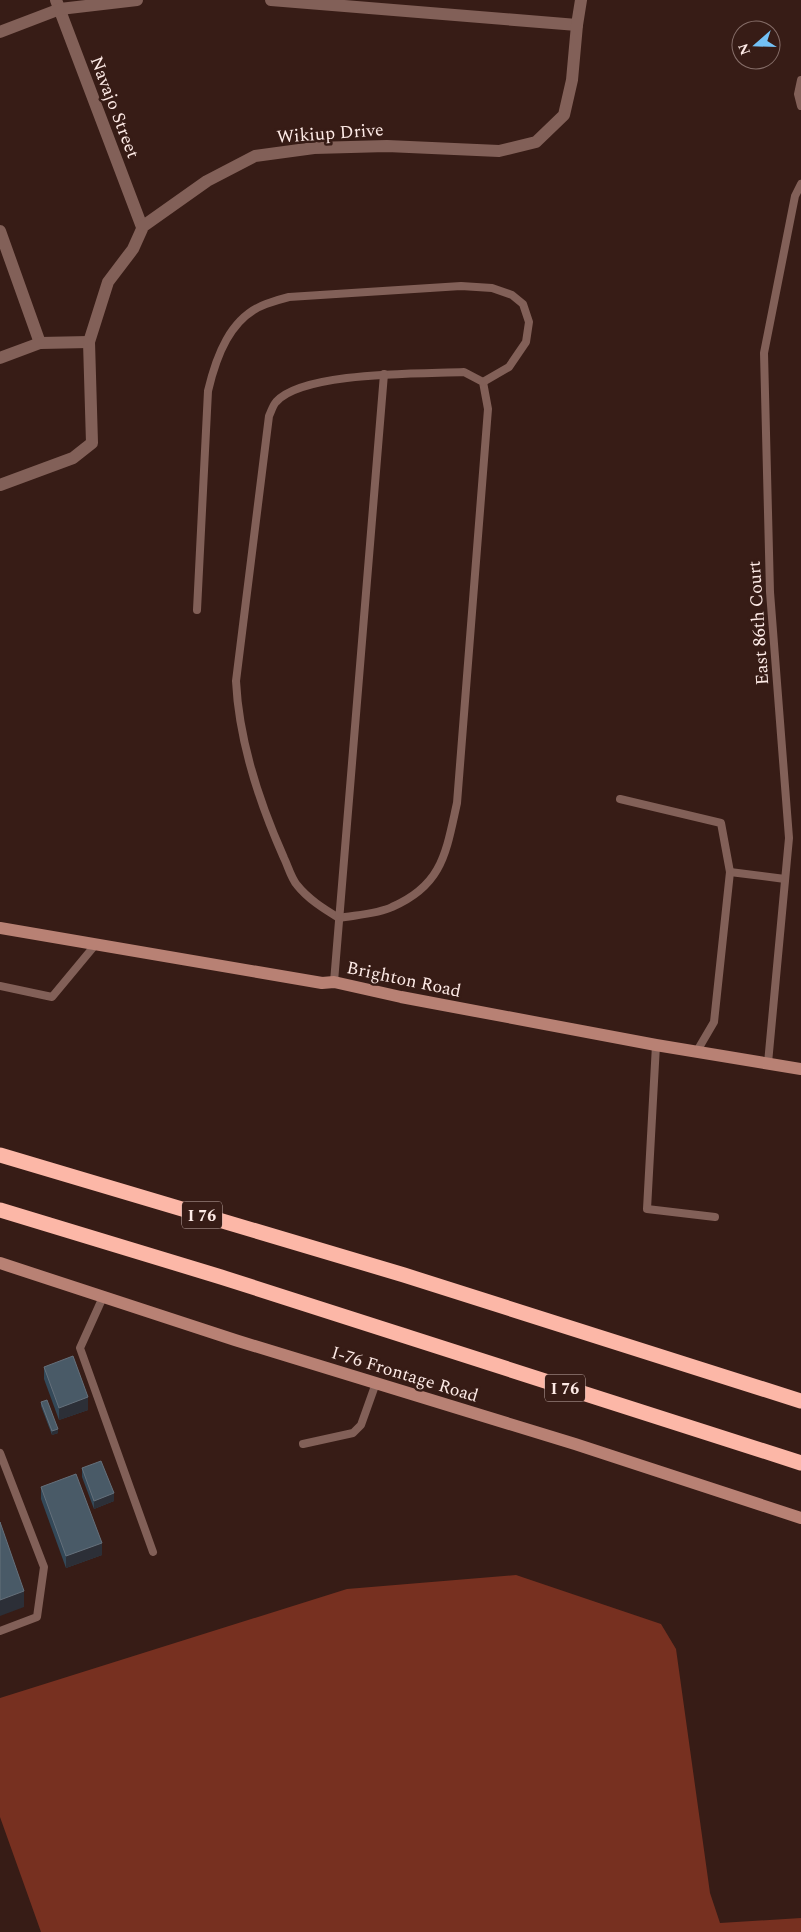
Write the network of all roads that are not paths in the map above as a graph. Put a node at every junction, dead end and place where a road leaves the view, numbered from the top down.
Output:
1 (137, 0) edge
2 (271, 0) edge
3 (581, 0) edge
4 (58, 5) edge
5 (577, 25) junction
6 (0, 32) edge
7 (801, 80) edge
8 (801, 106) edge
9 (801, 184) edge
10 (142, 227) junction
11 (0, 231) edge
12 (89, 342) junction
13 (40, 343) junction
14 (0, 358) edge
15 (384, 374) junction
16 (483, 382) junction
17 (0, 485) edge
18 (197, 610) dead end
19 (620, 799) dead end
20 (730, 872) junction
21 (785, 879) junction
22 (339, 918) junction
23 (0, 928) edge
24 (96, 944) junction
25 (334, 982) junction
26 (0, 986) edge
27 (656, 1045) junction
28 (697, 1051) junction
29 (768, 1063) junction
30 (801, 1069) edge
31 (0, 1155) edge
32 (0, 1210) edge
33 (715, 1217) dead end
34 (0, 1263) edge
35 (103, 1297) junction
36 (376, 1383) junction
37 (801, 1401) edge
38 (303, 1444) dead end
39 (0, 1453) edge
40 (801, 1463) edge
41 (801, 1518) edge
42 (153, 1552) dead end
43 (0, 1631) edge

1 - 4 street
2 - 5 street
3 - 5 street, Wikiup Drive
4 - 6 street
4 - 10 street, Navajo Street
5 - 10 street, Wikiup Drive
7 - 8 lane
9 - 21 lane, East 86th Court
10 - 12 street
11 - 13 street
12 - 13 street
12 - 17 street
13 - 14 street
15 - 16 lane
15 - 22 lane
15 - 22 lane
16 - 18 lane
16 - 22 lane
19 - 20 lane
20 - 21 lane
20 - 28 lane
21 - 29 lane, East 86th Court
22 - 25 lane
23 - 24 street, Brighton Road
24 - 25 street, Brighton Road
24 - 26 lane
25 - 27 street, Brighton Road
27 - 28 street, Brighton Road
27 - 33 lane
28 - 29 street, Brighton Road
29 - 30 street, Brighton Road
31 - 37 highway, I 76
32 - 40 highway, I 76
34 - 35 street, I-76 Frontage Road
35 - 36 street, I-76 Frontage Road
35 - 42 lane
36 - 38 lane
36 - 41 street, I-76 Frontage Road
39 - 43 lane

